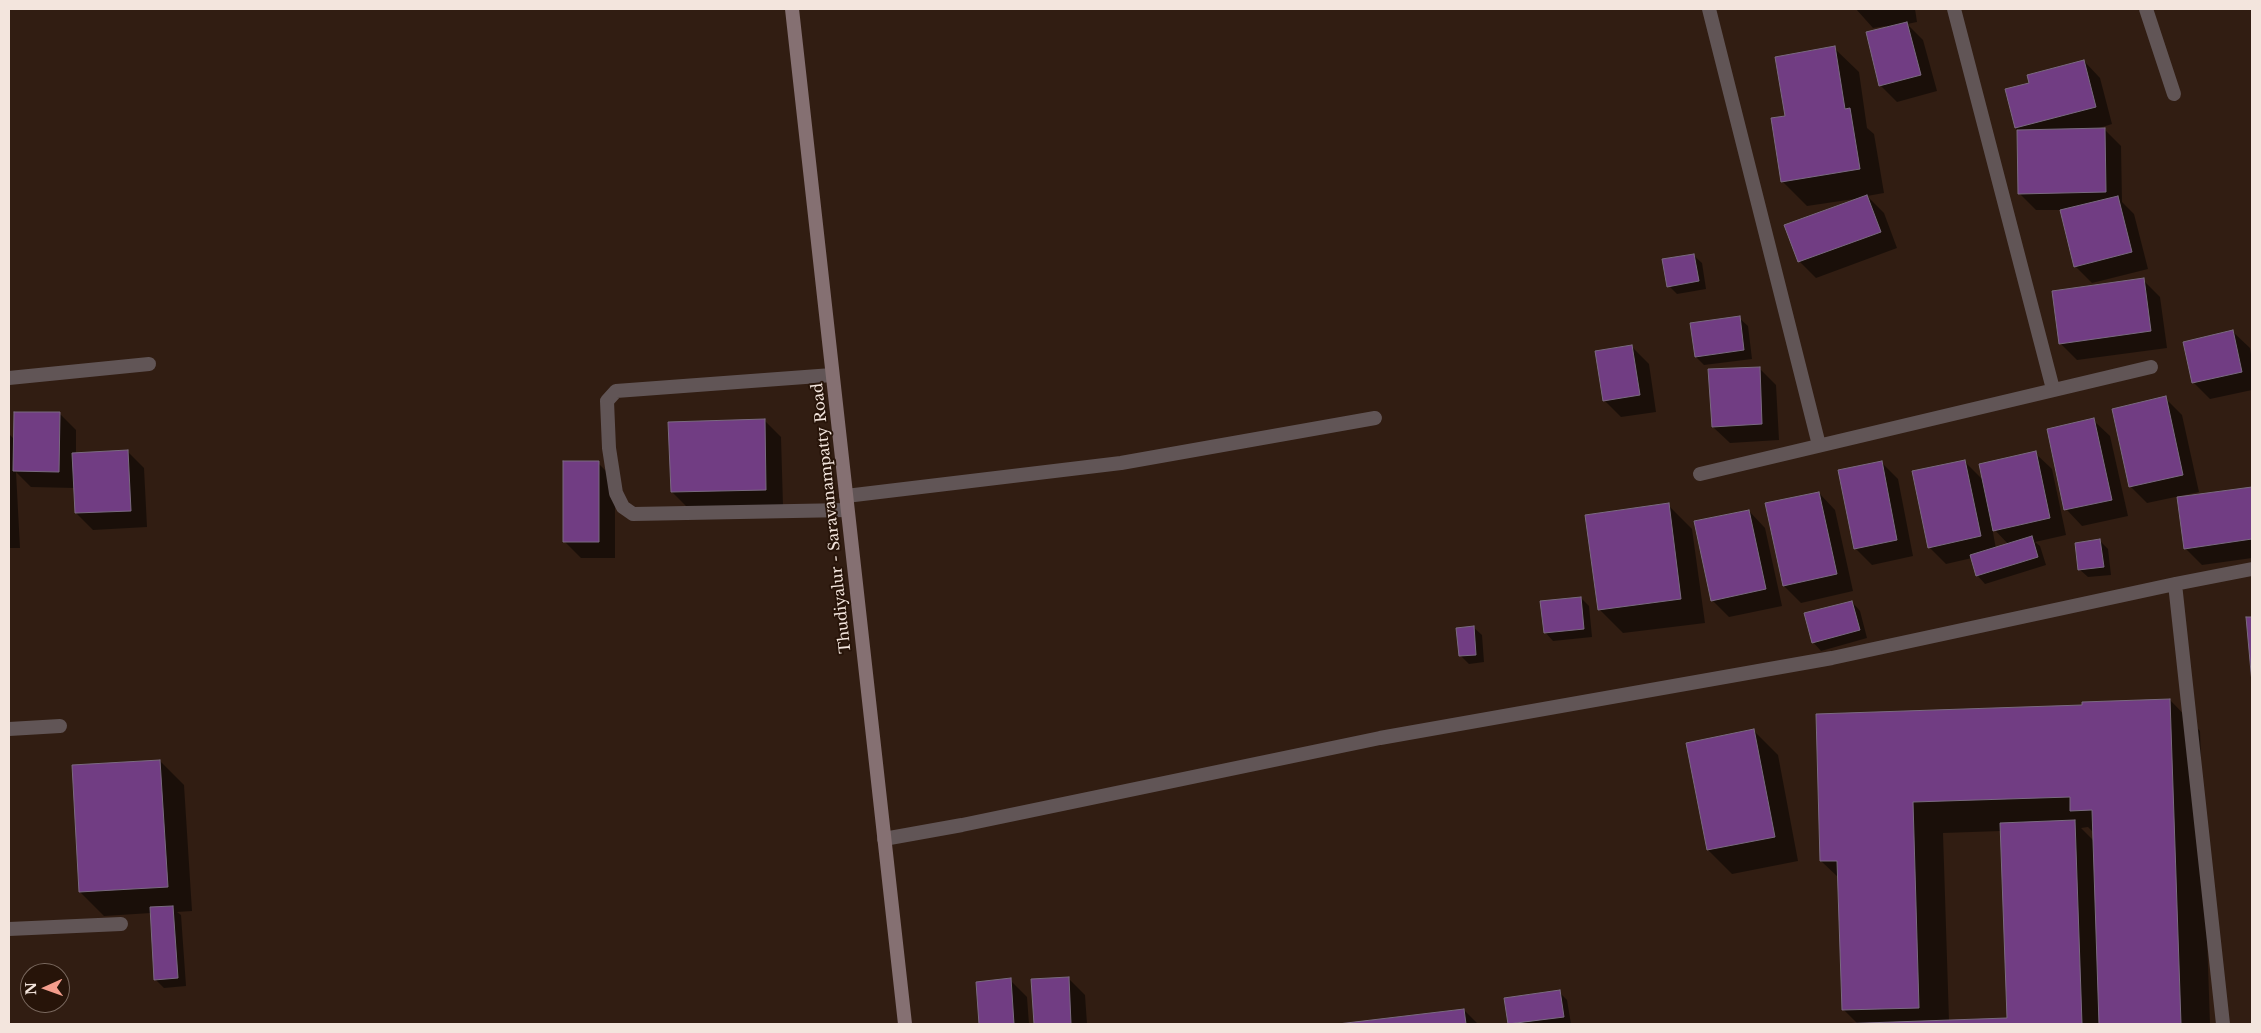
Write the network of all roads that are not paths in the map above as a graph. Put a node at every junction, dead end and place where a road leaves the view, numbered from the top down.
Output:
1 (792, 9) edge
2 (1709, 9) edge
3 (1954, 9) edge
4 (2146, 9) edge
5 (2174, 94) dead end
6 (149, 364) dead end
7 (2152, 367) dead end
8 (832, 375) junction
9 (9, 378) edge
10 (2053, 389) junction
11 (1375, 418) dead end
12 (1819, 445) junction
13 (1700, 474) dead end
14 (846, 503) junction
15 (2252, 569) edge
16 (2175, 584) junction
17 (60, 726) dead end
18 (9, 729) edge
19 (884, 839) junction
20 (122, 924) dead end
21 (9, 929) edge
22 (905, 1024) edge
23 (2223, 1024) edge

1 - 8 main road, Thudiyalur - Saravanampatty Road
2 - 12 street
3 - 10 street
4 - 5 street
6 - 9 street
7 - 10 street
8 - 14 main road, Thudiyalur - Saravanampatty Road
8 - 14 street
10 - 12 street
11 - 14 street
12 - 13 street
14 - 19 main road, Thudiyalur - Saravanampatty Road
15 - 16 street
16 - 19 street
16 - 23 street
17 - 18 street
19 - 22 main road, Thudiyalur - Saravanampatty Road
20 - 21 street

